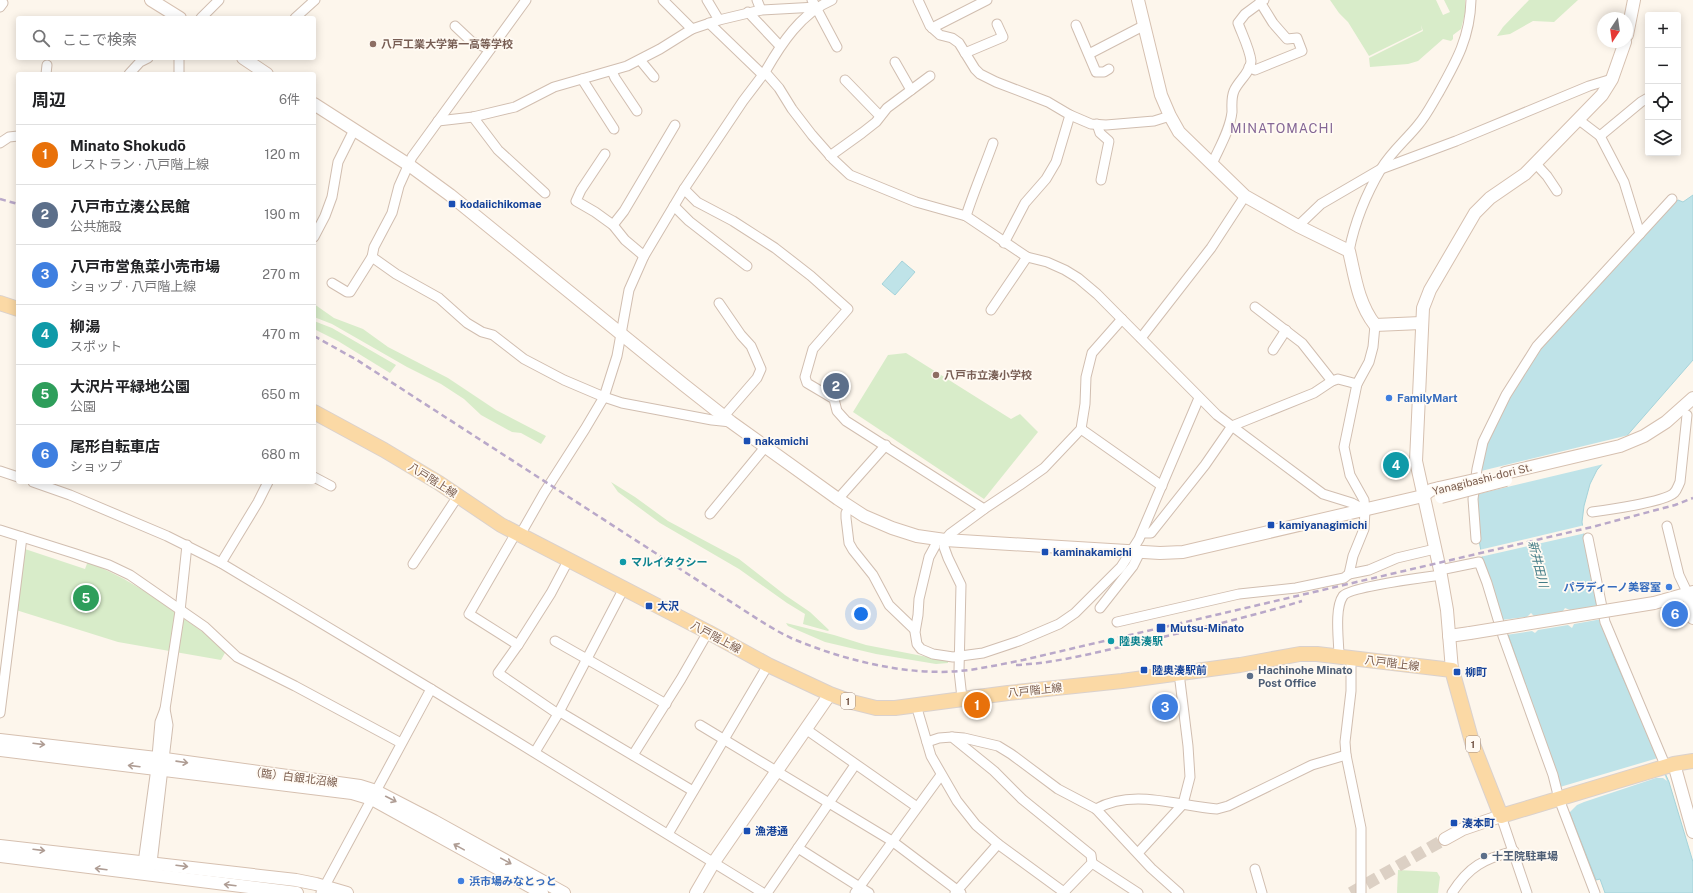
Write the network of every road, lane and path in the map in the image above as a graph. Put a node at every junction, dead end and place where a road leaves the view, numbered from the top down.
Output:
1 (219, 0) edge
2 (315, 0) edge
3 (526, 0) edge
4 (663, 0) edge
5 (707, 0) edge
6 (757, 0) edge
7 (832, 0) edge
8 (918, 0) edge
9 (987, 0) edge
10 (1138, 0) edge
11 (1471, 0) edge
12 (1634, 0) edge
13 (153, 1) edge
14 (1260, 1) edge
15 (814, 4) edge
16 (761, 10) junction
17 (748, 12) junction
18 (1632, 12) edge
19 (177, 16) edge
20 (203, 16) edge
21 (297, 16) edge
22 (719, 20) junction
23 (709, 23) junction
24 (997, 24) dead end
25 (1076, 25) dead end
26 (455, 26) dead end
27 (1143, 26) junction
28 (932, 28) junction
29 (692, 29) junction
30 (780, 46) junction
31 (837, 47) dead end
32 (1623, 48) edge
33 (490, 49) junction
34 (964, 53) junction
35 (1089, 54) junction
36 (144, 60) edge
37 (179, 60) edge
38 (247, 60) edge
39 (640, 60) junction
40 (895, 62) dead end
41 (1249, 67) junction
42 (1109, 69) dead end
43 (612, 71) junction
44 (131, 72) edge
45 (179, 72) edge
46 (264, 72) edge
47 (764, 74) junction
48 (930, 76) dead end
49 (654, 77) dead end
50 (582, 79) junction
51 (845, 80) dead end
52 (1612, 80) junction
53 (911, 90) junction
54 (1645, 100) edge
55 (316, 107) edge
56 (637, 111) dead end
57 (880, 116) junction
58 (1070, 116) junction
59 (1170, 116) junction
60 (473, 117) junction
61 (1579, 120) junction
62 (438, 121) junction
63 (1097, 124) junction
64 (675, 125) dead end
65 (614, 129) dead end
66 (354, 130) junction
67 (16, 136) edge
68 (1600, 136) junction
69 (0, 143) edge
70 (993, 143) dead end
71 (605, 154) dead end
72 (830, 156) junction
73 (1212, 164) junction
74 (1536, 164) junction
75 (409, 165) junction
76 (1381, 169) junction
77 (1101, 180) dead end
78 (684, 189) junction
79 (1557, 191) dead end
80 (545, 193) dead end
81 (1246, 196) junction
82 (1672, 199) dead end
83 (674, 206) junction
84 (966, 216) junction
85 (613, 225) junction
86 (1298, 226) junction
87 (316, 233) edge
88 (1640, 234) junction
89 (1004, 243) junction
90 (1349, 251) junction
91 (644, 256) junction
92 (372, 257) junction
93 (1027, 257) junction
94 (747, 266) dead end
95 (332, 283) dead end
96 (0, 303) edge
97 (719, 303) dead end
98 (1256, 307) dead end
99 (16, 308) edge
100 (991, 310) dead end
101 (1122, 319) junction
102 (1422, 323) junction
103 (1375, 325) junction
104 (1286, 330) junction
105 (620, 333) junction
106 (1141, 338) junction
107 (1273, 350) dead end
108 (1332, 380) junction
109 (1357, 384) junction
110 (604, 397) junction
111 (1199, 398) junction
112 (1693, 398) edge
113 (1690, 412) edge
114 (316, 413) edge
115 (728, 419) junction
116 (1232, 426) junction
117 (1668, 426) junction
118 (1081, 428) junction
119 (886, 445) junction
120 (766, 446) junction
121 (0, 471) edge
122 (16, 476) edge
123 (316, 478) edge
124 (39, 484) edge
125 (267, 484) edge
126 (330, 486) dead end
127 (1162, 486) junction
128 (458, 496) junction
129 (1423, 496) junction
130 (838, 499) junction
131 (850, 507) junction
132 (984, 509) junction
133 (1365, 510) junction
134 (1592, 512) dead end
135 (710, 514) dead end
136 (1667, 526) dead end
137 (0, 530) edge
138 (1142, 532) junction
139 (518, 534) junction
140 (22, 537) junction
141 (1476, 538) dead end
142 (1588, 538) dead end
143 (940, 543) junction
144 (187, 545) junction
145 (1435, 549) junction
146 (1136, 552) junction
147 (569, 559) junction
148 (221, 563) junction
149 (412, 564) dead end
150 (1441, 572) junction
151 (1349, 574) junction
152 (624, 588) junction
153 (1691, 593) edge
154 (1100, 608) dead end
155 (180, 611) junction
156 (1693, 618) edge
157 (1117, 622) dead end
158 (915, 630) junction
159 (708, 632) junction
160 (1449, 636) junction
161 (554, 641) dead end
162 (518, 645) junction
163 (960, 657) junction
164 (587, 658) junction
165 (1345, 658) junction
166 (768, 665) junction
167 (1452, 670) junction
168 (1179, 673) junction
169 (432, 689) junction
170 (830, 694) junction
171 (962, 698) junction
172 (666, 704) junction
173 (916, 705) junction
174 (0, 713) edge
175 (559, 713) junction
176 (700, 725) dead end
177 (807, 730) junction
178 (952, 737) junction
179 (724, 739) junction
180 (0, 740) edge
181 (927, 742) junction
182 (401, 744) junction
183 (0, 750) edge
184 (535, 752) junction
185 (633, 755) junction
186 (1346, 755) junction
187 (1693, 761) edge
188 (160, 764) junction
189 (1667, 764) junction
190 (855, 765) junction
191 (777, 772) junction
192 (942, 775) junction
193 (693, 792) junction
194 (374, 795) junction
195 (1561, 798) junction
196 (829, 802) junction
197 (1183, 804) junction
198 (917, 807) junction
199 (1096, 809) junction
200 (1501, 816) junction
201 (1693, 832) edge
202 (668, 834) junction
203 (1445, 839) tunnel mouth
204 (892, 841) junction
205 (998, 844) junction
206 (0, 846) edge
207 (798, 848) junction
208 (1514, 851) junction
209 (1138, 853) junction
210 (0, 856) edge
211 (714, 862) junction
212 (148, 863) junction
213 (1092, 863) junction
214 (1255, 869) dead end
215 (147, 875) junction
216 (323, 889) edge
217 (858, 890) edge
218 (958, 892) edge
219 (297, 893) edge
220 (347, 893) edge
221 (542, 893) edge
222 (564, 893) edge
223 (696, 893) edge
224 (763, 893) edge
225 (766, 893) edge
226 (869, 893) edge
227 (1064, 893) edge
228 (1138, 893) edge
229 (1179, 893) edge
230 (1262, 893) edge
231 (1361, 893) edge
232 (1452, 893) edge
233 (1527, 893) edge
234 (1595, 893) edge

1 - 20 street
2 - 21 street
3 - 33 street
4 - 29 street
5 - 22 street
6 - 16 street
7 - 15 street
8 - 28 street
9 - 28 street
10 - 27 street
11 - 76 street
12 - 18 street
13 - 19 street
14 - 41 street
14 - 41 street
15 - 16 street
15 - 30 street
15 - 31 street
16 - 17 street
17 - 22 street
17 - 30 street
22 - 23 street
23 - 29 street
23 - 47 street
24 - 34 street
25 - 35 street
26 - 33 street
27 - 35 street
27 - 59 street
28 - 34 street
29 - 39 street
30 - 47 street
32 - 52 street
33 - 62 street
34 - 58 street
35 - 42 street
36 - 44 street
37 - 45 street
38 - 46 street
39 - 43 street
39 - 49 street
40 - 53 street
41 - 73 street
43 - 50 street
43 - 56 street
47 - 72 street
47 - 78 street
48 - 53 street
50 - 60 street
50 - 65 street
51 - 57 street
52 - 61 street
52 - 76 street
53 - 57 street
54 - 68 street
55 - 66 street, Yanagibashi-dori St.
57 - 72 street
58 - 63 street
58 - 89 street
59 - 63 street
59 - 73 street
60 - 62 street
60 - 80 street
61 - 68 street
61 - 74 street
62 - 75 street
63 - 77 street
64 - 85 street
66 - 75 street, Yanagibashi-dori St.
66 - 87 street
67 - 69 street
68 - 88 street
70 - 84 street
71 - 85 street
72 - 84 street
73 - 81 street
74 - 79 street
74 - 102 street
75 - 92 street
75 - 105 street, Yanagibashi-dori St.
76 - 86 street
76 - 90 street
78 - 83 street
78 - 119 street
81 - 86 street
81 - 106 street
82 - 88 street
83 - 91 street
83 - 94 street
84 - 89 street
85 - 91 street
86 - 90 street
88 - 141 street
89 - 93 street
90 - 103 street
91 - 105 street
92 - 95 street
92 - 110 street
93 - 100 street
93 - 101 street
96 - 99 main road
97 - 115 street
98 - 104 street
101 - 106 street
101 - 118 street
102 - 103 street
102 - 129 street
103 - 109 street
104 - 107 street
104 - 108 street
105 - 110 street
105 - 115 street, Yanagibashi-dori St.
106 - 111 street
108 - 109 street
108 - 116 street
109 - 133 street
110 - 115 street
110 - 139 street
111 - 116 street
111 - 127 street
112 - 117 street, Yanagibashi-dori St.
113 - 117 street, Yanagibashi-dori St.
113 - 134 street
114 - 128 main road, 八戸階上線 / 1
115 - 120 street, Yanagibashi-dori St.
116 - 133 street
116 - 138 street
117 - 129 street, Yanagibashi-dori St., bridge
118 - 127 street
118 - 132 street
119 - 130 street
119 - 132 street
120 - 130 street, Yanagibashi-dori St.
120 - 135 street
121 - 122 street
123 - 126 street
124 - 144 street
125 - 148 street
127 - 138 street
128 - 139 main road, 八戸階上線 / 1
128 - 149 street
129 - 133 street, Yanagibashi-dori St.
129 - 145 street
130 - 131 street, Yanagibashi-dori St.
131 - 143 street, Yanagibashi-dori St.
131 - 158 street
132 - 143 street
133 - 146 street, Yanagibashi-dori St.
133 - 151 street
136 - 153 street
137 - 140 street
138 - 146 street
139 - 147 main road, 八戸階上線 / 1
139 - 162 street
140 - 155 street
140 - 174 street
142 - 189 street
143 - 146 street, Yanagibashi-dori St.
143 - 158 street
143 - 163 street
144 - 148 street
144 - 155 street
145 - 150 street
145 - 151 street
146 - 154 street
146 - 163 street
147 - 152 main road, 八戸階上線 / 1
147 - 162 street
148 - 169 street
150 - 160 street
150 - 165 street
150 - 195 street
151 - 157 street
152 - 159 main road, 八戸階上線 / 1
152 - 164 street
153 - 156 street
153 - 160 street, bridge
155 - 182 street
155 - 188 street
158 - 163 street
159 - 166 main road, 八戸階上線 / 1
159 - 172 street
160 - 167 street
161 - 164 street
162 - 175 street
163 - 171 street
164 - 172 street
164 - 175 street
165 - 167 main road, 八戸階上線 / 1
165 - 168 main road, 八戸階上線 / 1
165 - 186 street
166 - 170 main road, 八戸階上線 / 1
166 - 179 street
167 - 200 main road, 1
168 - 171 main road, 八戸階上線 / 1
168 - 197 street
169 - 182 street
169 - 184 street
170 - 173 main road, 八戸階上線 / 1
170 - 177 street
171 - 173 main road, 八戸階上線 / 1
172 - 185 street
173 - 181 street
175 - 184 street
175 - 185 street
176 - 179 street
177 - 190 street
177 - 191 street
178 - 181 street
178 - 199 street
178 - 213 street
179 - 191 street
179 - 193 street
180 -> 188 street, （臨）白銀北沼線
181 - 192 street
182 - 194 street
188 -> 183 street, （臨）白銀北沼線
184 - 202 street
185 - 193 street
186 - 197 street
186 - 231 street
187 - 189 main road
188 - 194 street, （臨）白銀北沼線
188 - 212 street
189 - 195 main road
189 - 201 street
190 - 196 street
190 - 198 street
191 - 196 street
191 - 211 street
192 - 198 street
192 - 205 street
193 - 202 street
194 - 216 street
221 -> 194 street, （臨）白銀北沼線
194 -> 222 street, （臨）白銀北沼線
195 - 200 main road
195 - 234 street
196 - 204 street
196 - 207 street
197 - 199 street
197 - 209 street
198 - 204 street
199 - 209 street
200 - 203 street
200 - 208 street
202 - 211 street
204 - 217 street
204 - 218 street
205 - 218 street
205 - 227 street
206 -> 212 street
207 - 217 street
207 - 225 street
208 - 232 street
208 - 233 street
209 - 229 street
215 -> 210 street
211 - 223 street
211 - 224 street
212 - 215 street
212 -> 216 street
213 - 227 street
213 - 228 street
214 - 230 street
219 -> 215 street
216 - 220 street
217 - 226 street

